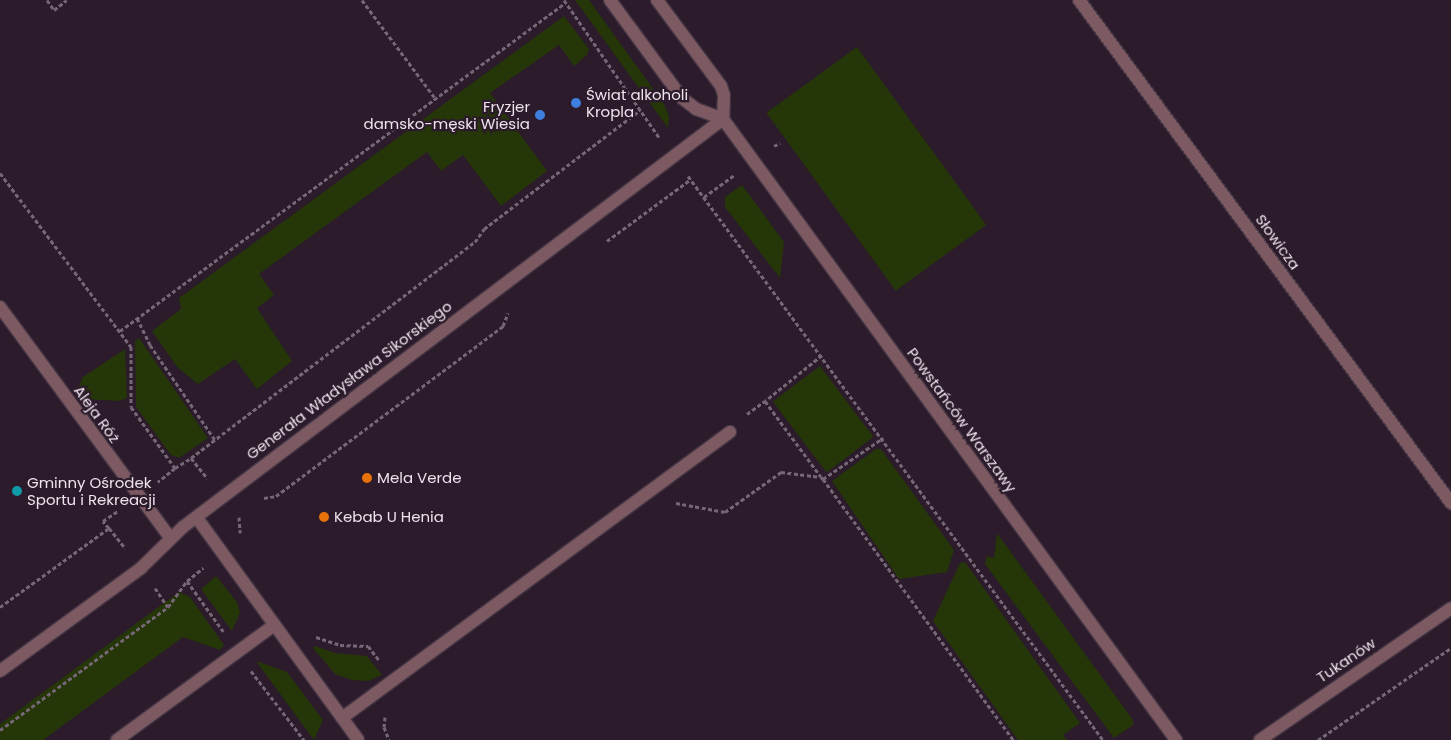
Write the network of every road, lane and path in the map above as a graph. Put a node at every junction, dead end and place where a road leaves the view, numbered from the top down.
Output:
1 (47, 0) edge
2 (67, 0) edge
3 (362, 0) edge
4 (610, 0) edge
5 (657, 0) edge
6 (1079, 0) edge
7 (564, 1) edge
8 (435, 98) junction
9 (640, 110) junction
10 (722, 119) junction
11 (780, 143) dead end
12 (773, 147) dead end
13 (673, 154) junction
14 (0, 173) edge
15 (735, 174) dead end
16 (691, 179) junction
17 (704, 197) junction
18 (604, 244) dead end
19 (0, 307) edge
20 (510, 308) dead end
21 (137, 318) junction
22 (120, 330) junction
23 (822, 355) junction
24 (730, 432) dead end
25 (883, 438) junction
26 (215, 440) junction
27 (192, 458) junction
28 (175, 468) junction
29 (823, 479) junction
30 (212, 485) dead end
31 (139, 497) junction
32 (255, 500) dead end
33 (1451, 503) edge
34 (242, 510) dead end
35 (197, 518) junction
36 (109, 528) junction
37 (170, 538) junction
38 (241, 540) dead end
39 (132, 556) dead end
40 (206, 566) dead end
41 (186, 581) junction
42 (154, 586) dead end
43 (0, 607) edge
44 (168, 607) junction
45 (1451, 608) edge
46 (274, 625) junction
47 (1451, 648) edge
48 (238, 652) junction
49 (0, 671) edge
50 (342, 718) junction
51 (0, 730) edge
52 (1011, 739) edge
53 (117, 740) edge
54 (304, 740) edge
55 (358, 740) edge
56 (1103, 740) edge
57 (1176, 740) edge
58 (1260, 740) edge
59 (1318, 740) edge

1 - 2 path
3 - 8 path
4 - 10 street
5 - 10 street
6 - 33 street, Słowicza
7 - 8 path
7 - 9 path
8 - 21 path
9 - 13 path
9 - 26 path
10 - 13 street, Generała Władysława Sikorskiego
10 - 57 street, Powstańców Warszawy
11 - 12 path
13 - 16 path
13 - 35 street, Generała Władysława Sikorskiego
14 - 22 path
15 - 17 path
16 - 17 path
16 - 18 path
17 - 23 path
19 - 31 street, Aleja Róż
20 - 32 path
21 - 22 path
21 - 26 path
22 - 28 path
23 - 25 path
23 - 29 path
24 - 50 street
25 - 29 path
25 - 56 path
26 - 27 path
27 - 28 path
27 - 30 path
28 - 31 path
29 - 52 path
31 - 36 path
31 - 37 street, Aleja Róż
34 - 38 path
35 - 37 street, Generała Władysława Sikorskiego
35 - 46 street
36 - 39 path
36 - 43 path
37 - 49 street, Generała Władysława Sikorskiego
40 - 41 path
41 - 44 path
41 - 48 path
42 - 44 path
44 - 51 path
45 - 58 street, Tukanów
46 - 48 street
46 - 50 street
47 - 59 path
48 - 53 street
48 - 54 path
50 - 55 street

